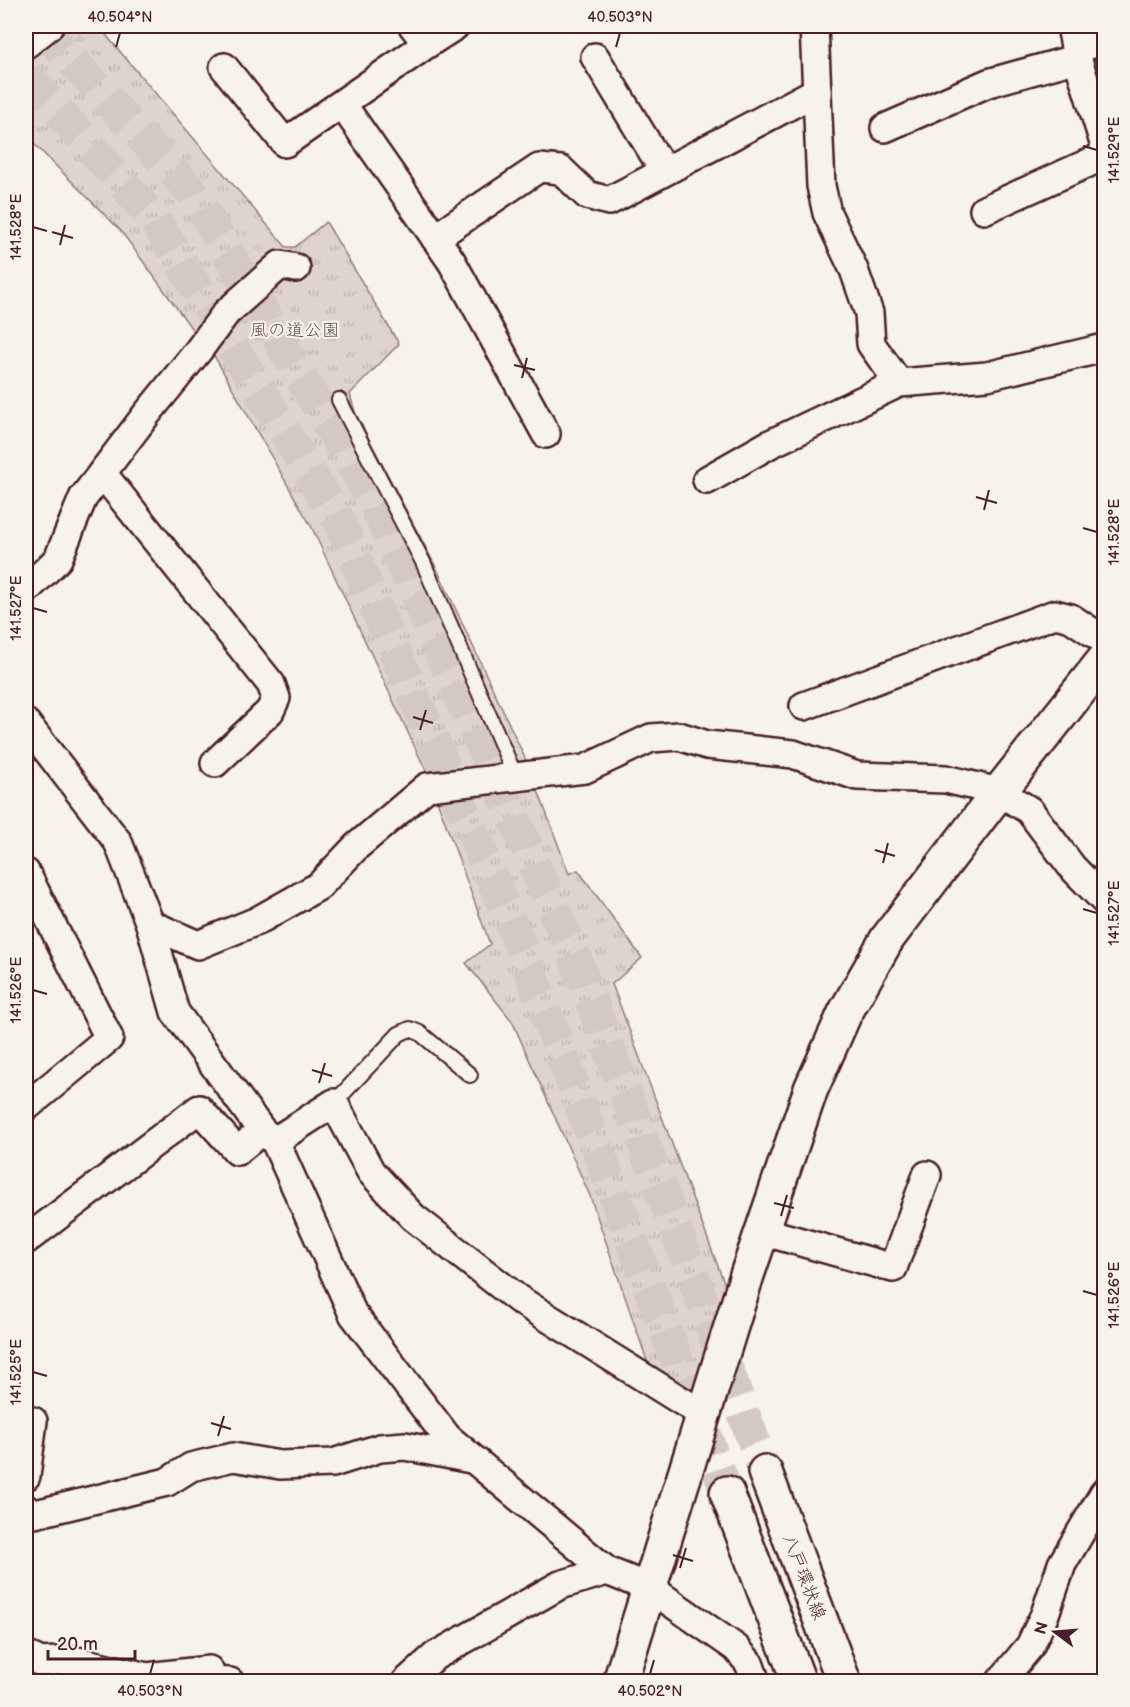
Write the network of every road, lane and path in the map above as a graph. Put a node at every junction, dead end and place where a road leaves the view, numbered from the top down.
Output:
1 (49, 26) edge
2 (455, 26) edge
3 (814, 26) edge
4 (420, 35) edge
5 (1075, 43) edge
6 (1104, 43) edge
7 (26, 44) edge
8 (595, 57) dead end
9 (224, 67) dead end
10 (817, 92) junction
11 (342, 104) junction
12 (885, 128) dead end
13 (1104, 143) edge
14 (1104, 156) edge
15 (664, 171) junction
16 (984, 210) dead end
17 (435, 238) junction
18 (296, 268) dead end
19 (1104, 348) edge
20 (899, 383) junction
21 (339, 400) dead end
22 (546, 434) dead end
23 (102, 473) junction
24 (707, 480) dead end
25 (26, 590) edge
26 (1104, 639) edge
27 (1101, 671) edge
28 (804, 706) dead end
29 (26, 723) edge
30 (215, 763) dead end
31 (516, 778) junction
32 (999, 792) junction
33 (26, 873) edge
34 (1104, 900) edge
35 (150, 924) junction
36 (470, 1075) dead end
37 (334, 1103) junction
38 (26, 1107) edge
39 (268, 1136) junction
40 (927, 1175) dead end
41 (762, 1231) junction
42 (26, 1240) edge
43 (704, 1414) junction
44 (33, 1421) dead end
45 (473, 1459) junction
46 (765, 1473) tunnel mouth
47 (26, 1476) edge
48 (1104, 1493) edge
49 (727, 1494) tunnel mouth
50 (26, 1509) edge
51 (607, 1570) junction
52 (650, 1588) junction
53 (26, 1655) edge
54 (230, 1682) edge
55 (406, 1682) edge
56 (620, 1682) edge
57 (756, 1682) edge
58 (799, 1682) edge
59 (844, 1682) edge
60 (1000, 1682) edge

1 - 7 street
2 - 4 street
3 - 10 street
4 - 11 street
5 - 6 street
5 - 12 street
5 - 13 street
8 - 15 street
9 - 11 street
10 - 15 street
10 - 20 street
11 - 17 street
14 - 16 street
15 - 17 street
17 - 22 street
18 - 23 street
19 - 20 street
20 - 24 street
21 - 31 lane
23 - 25 street
23 - 30 street
26 - 28 street
27 - 32 street
29 - 35 street
31 - 32 street
31 - 35 street
32 - 34 street
32 - 41 street
33 - 38 street
35 - 39 street
36 - 37 lane
37 - 39 street
37 - 43 street
39 - 42 street
39 - 45 street
40 - 41 street
41 - 43 street
43 - 52 street
44 - 47 street
45 - 50 street
45 - 51 street
46 - 59 street, 八戸環状線
48 - 60 street
49 - 58 street
51 - 52 street
51 - 55 street
52 - 56 street
52 - 57 street
53 - 54 street

